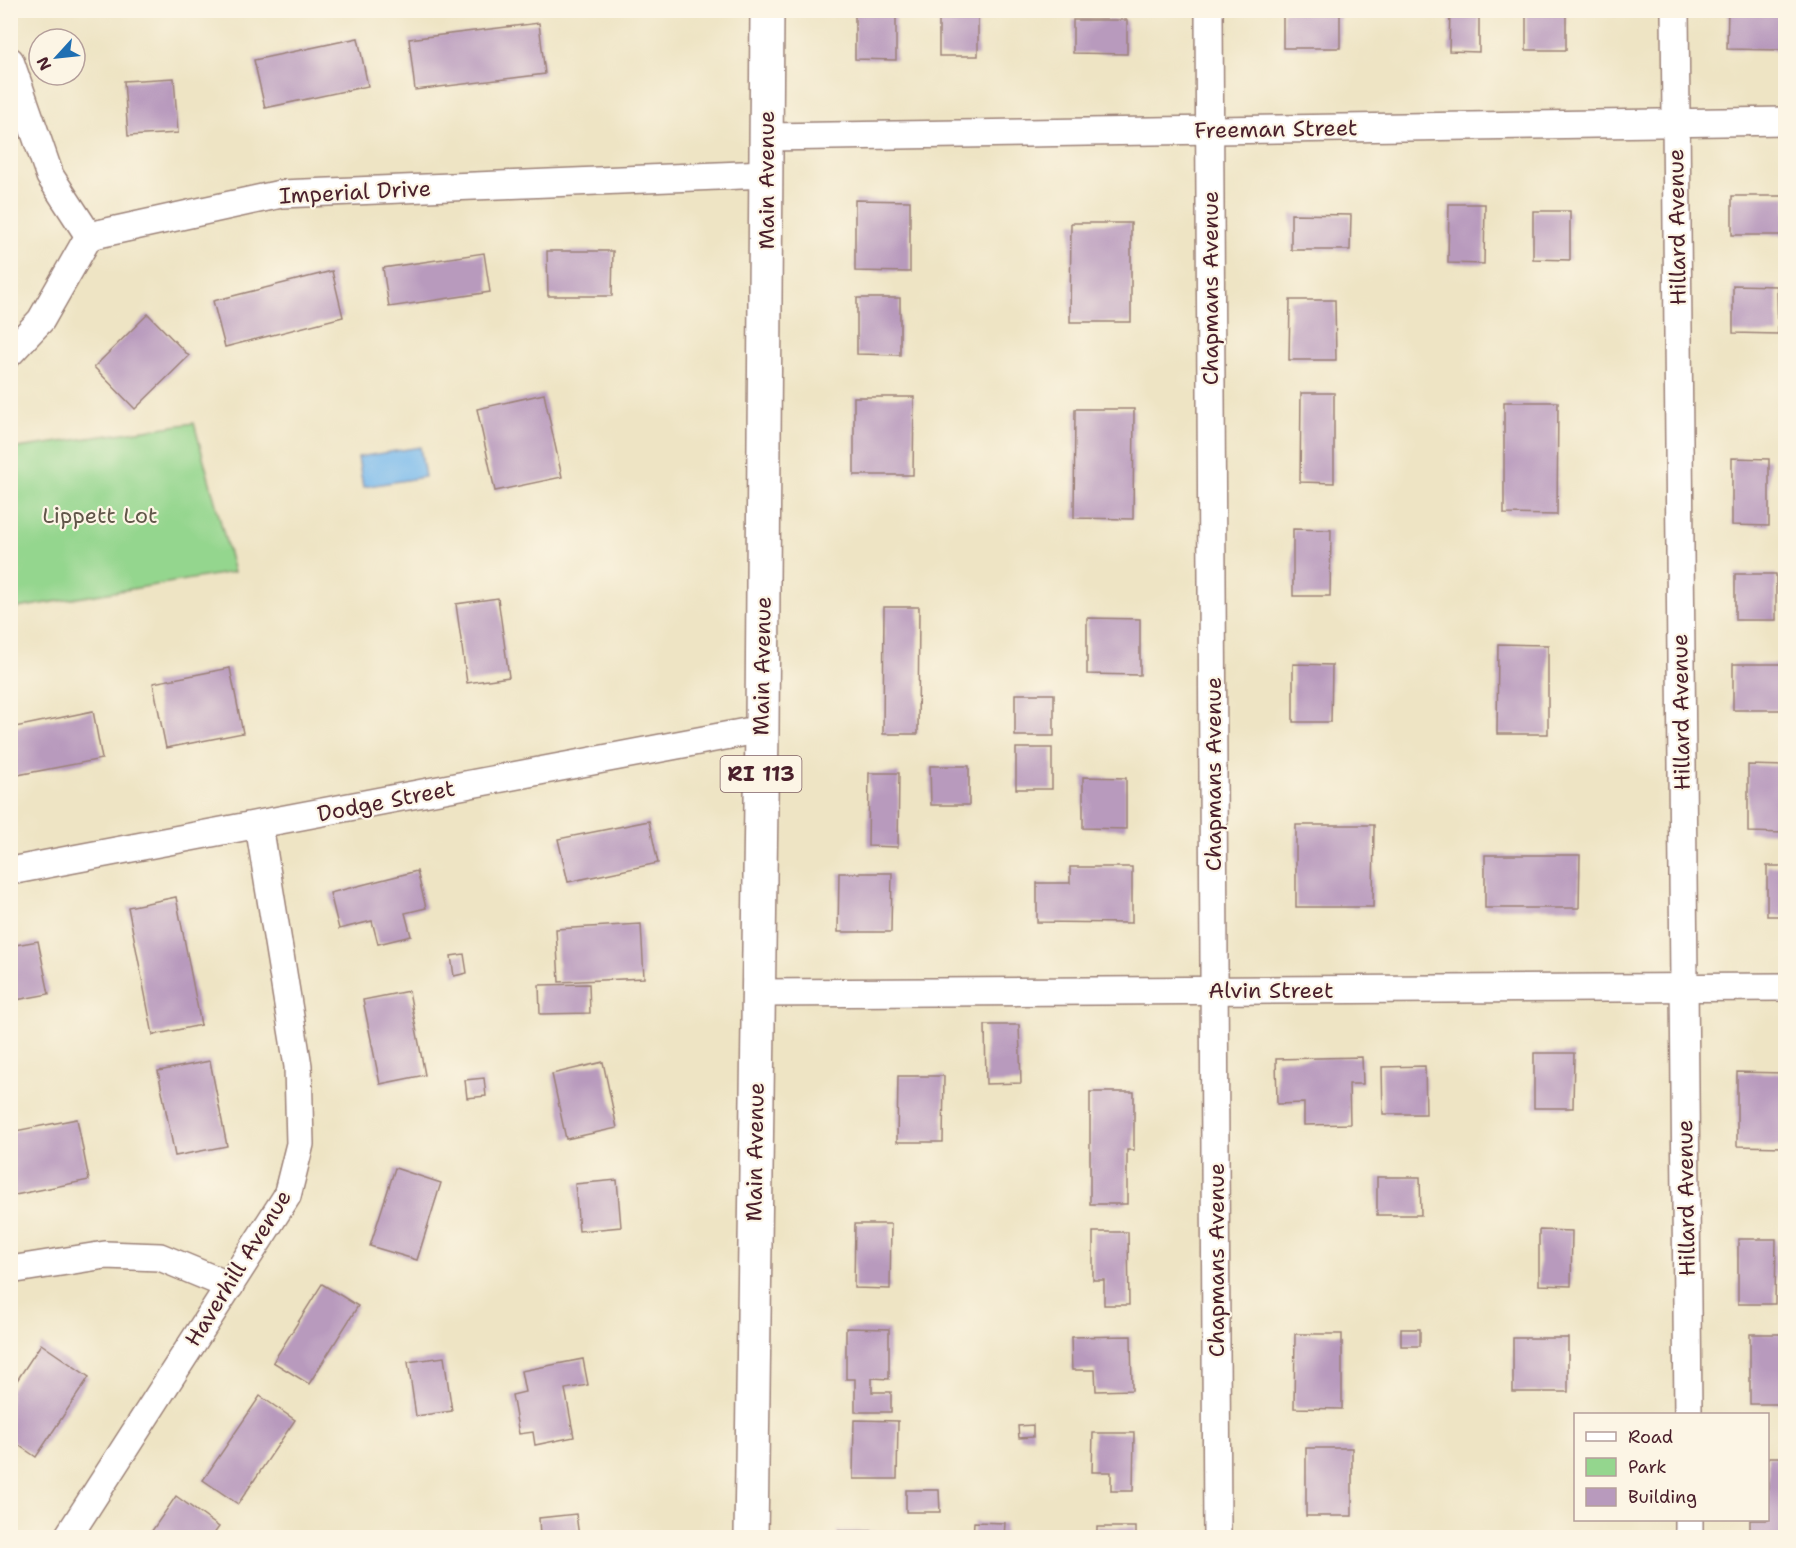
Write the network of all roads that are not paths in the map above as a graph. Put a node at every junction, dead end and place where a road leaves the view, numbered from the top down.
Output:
1 (767, 10) edge
2 (1209, 10) edge
3 (1675, 10) edge
4 (10, 61) edge
5 (1785, 121) edge
6 (1676, 123) junction
7 (1209, 130) junction
8 (767, 137) junction
9 (766, 174) junction
10 (89, 236) junction
11 (10, 353) edge
12 (762, 729) junction
13 (259, 825) junction
14 (10, 872) edge
15 (1785, 987) edge
16 (1684, 988) junction
17 (1214, 991) junction
18 (757, 993) junction
19 (10, 1270) edge
20 (230, 1286) junction
21 (1688, 1413) edge
22 (1689, 1521) edge
23 (67, 1538) edge
24 (751, 1538) edge
25 (1217, 1538) edge
26 (1689, 1538) edge

1 - 8 main road, Main Avenue / RI 113
2 - 7 street, Chapmans Avenue
3 - 6 street, Hillard Avenue
4 - 10 street
5 - 6 street, Freeman Street
6 - 7 street, Freeman Street
6 - 16 street, Hillard Avenue
7 - 8 street, Freeman Street
7 - 17 street, Chapmans Avenue
8 - 9 main road, Main Avenue / RI 113
9 - 10 street, Imperial Drive
9 - 12 main road, Main Avenue / RI 113
10 - 11 street
12 - 13 street, Dodge Street
12 - 18 main road, Main Avenue / RI 113
13 - 14 street, Dodge Street
13 - 20 street, Haverhill Avenue
15 - 16 street, Alvin Street
16 - 17 street, Alvin Street
16 - 21 street, Hillard Avenue
17 - 18 street, Alvin Street
17 - 25 street, Chapmans Avenue
18 - 24 main road, Main Avenue / RI 113
19 - 20 street
20 - 23 street, Haverhill Avenue
22 - 26 street

